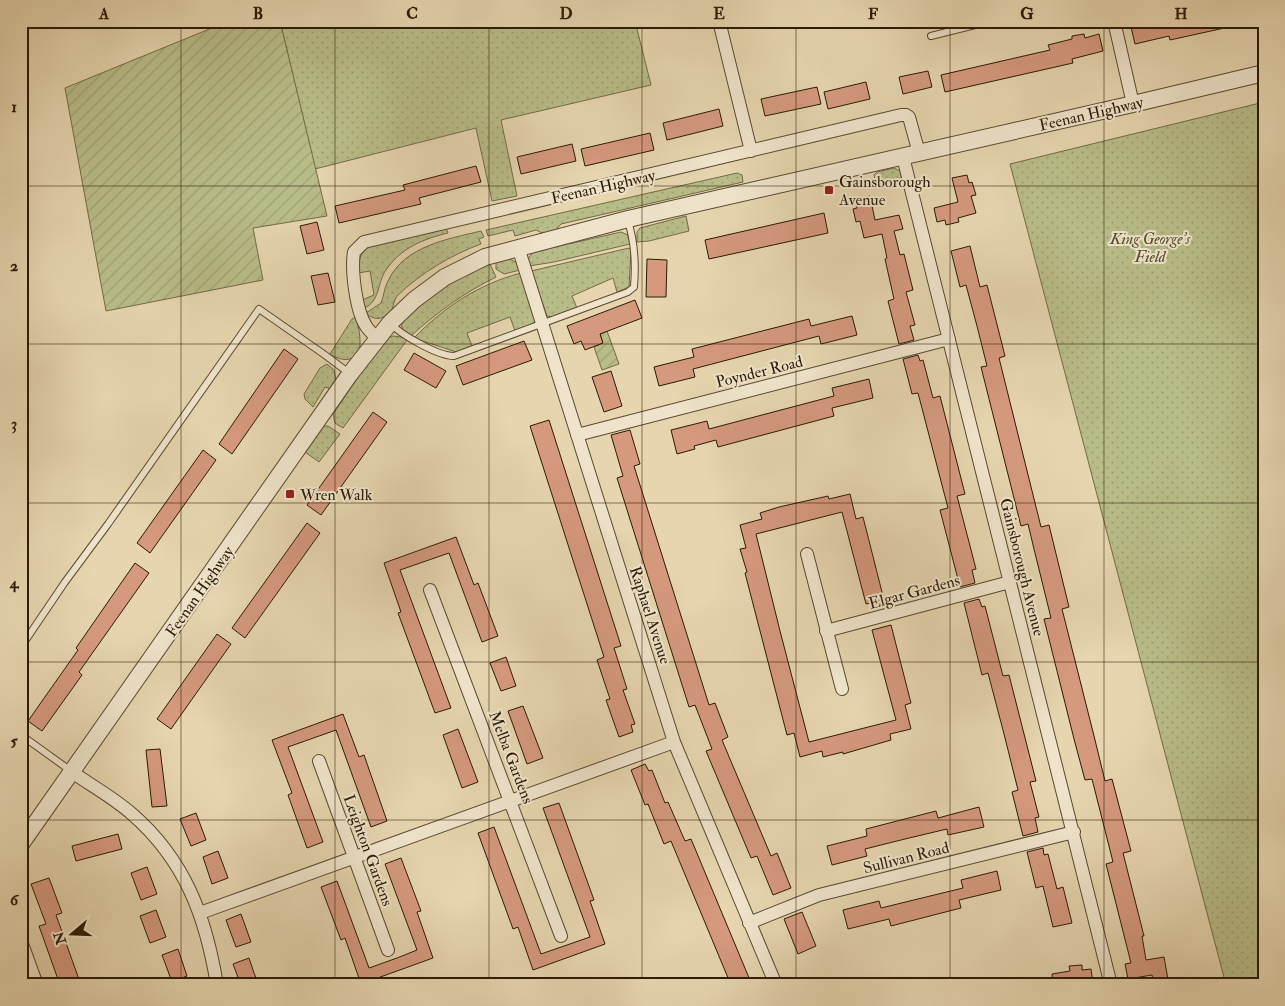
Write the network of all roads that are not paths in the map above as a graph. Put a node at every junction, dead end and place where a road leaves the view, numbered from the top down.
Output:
1 (719, 21) edge
2 (991, 21) edge
3 (1114, 21) edge
4 (930, 36) dead end
5 (1264, 73) edge
6 (1134, 104) junction
7 (751, 151) junction
8 (911, 155) junction
9 (628, 219) junction
10 (518, 248) junction
11 (390, 323) junction
12 (543, 324) junction
13 (377, 338) junction
14 (949, 339) junction
15 (350, 374) junction
16 (577, 435) junction
17 (807, 554) dead end
18 (1010, 582) junction
19 (430, 590) dead end
20 (826, 631) junction
21 (21, 647) edge
22 (842, 689) dead end
23 (21, 735) edge
24 (674, 742) junction
25 (319, 761) dead end
26 (72, 772) junction
27 (511, 800) junction
28 (1074, 832) junction
29 (21, 844) edge
30 (354, 857) junction
31 (200, 913) junction
32 (749, 923) junction
33 (561, 936) dead end
34 (21, 941) edge
35 (388, 950) dead end
36 (37, 985) edge
37 (218, 985) edge
38 (776, 985) edge
39 (1112, 985) edge

1 - 7 street
2 - 4 lane
3 - 6 street
5 - 6 street, Feenan Highway
6 - 8 street, Feenan Highway
7 - 8 street, Feenan Highway
7 - 13 street, Feenan Highway
8 - 9 street, Feenan Highway
8 - 14 street, Gainsborough Avenue
9 - 10 street, Feenan Highway
9 - 12 lane
10 - 11 street, Feenan Highway
10 - 12 street, Raphael Avenue
11 - 12 lane
11 - 13 street, Feenan Highway
12 - 16 street, Raphael Avenue
13 - 15 street, Feenan Highway
14 - 16 street, Poynder Road
14 - 18 street, Gainsborough Avenue
15 - 21 lane
15 - 26 street, Feenan Highway
16 - 24 street, Raphael Avenue
17 - 20 street
18 - 20 street, Elgar Gardens
18 - 28 street, Gainsborough Avenue
19 - 27 street, Melba Gardens
20 - 22 street
23 - 26 lane
24 - 27 street
24 - 32 street, Raphael Avenue
25 - 30 street, Leighton Gardens
26 - 29 street, Feenan Highway
26 - 31 street
27 - 30 street
27 - 33 street, Melba Gardens
28 - 32 street, Sullivan Road
28 - 39 street, Gainsborough Avenue
30 - 31 street
30 - 35 street, Leighton Gardens
31 - 37 street
32 - 38 street, Raphael Avenue
34 - 36 street

